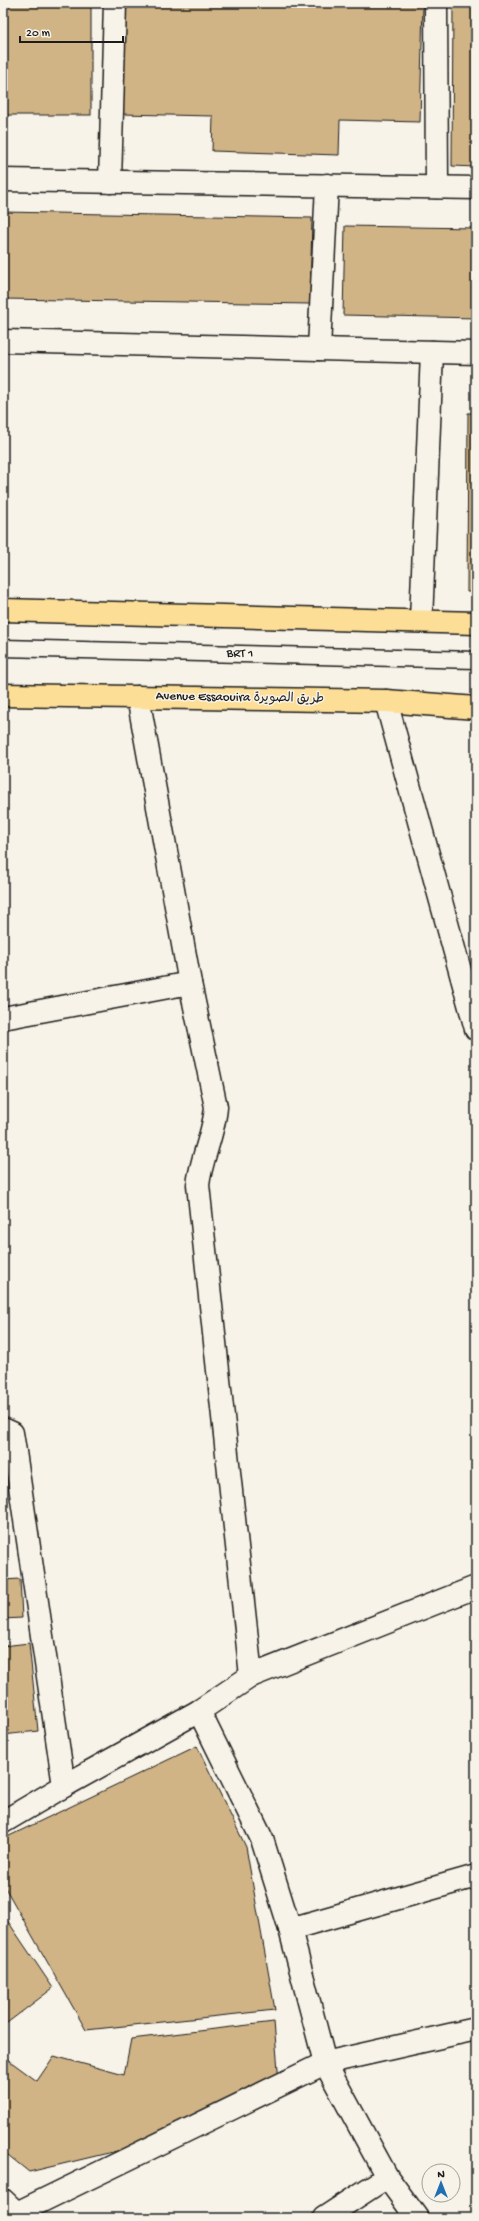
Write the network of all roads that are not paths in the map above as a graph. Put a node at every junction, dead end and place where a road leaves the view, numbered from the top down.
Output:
1 (115, 3) edge
2 (436, 3) edge
3 (3, 180) edge
4 (110, 182) junction
5 (327, 185) junction
6 (437, 187) junction
7 (476, 188) edge
8 (3, 341) edge
9 (319, 349) junction
10 (432, 352) junction
11 (476, 353) edge
12 (3, 610) edge
13 (421, 621) junction
14 (476, 622) edge
15 (3, 648) edge
16 (476, 660) edge
17 (3, 695) edge
18 (138, 697) junction
19 (386, 701) junction
20 (476, 708) edge
21 (190, 983) junction
22 (3, 1018) edge
23 (476, 1029) edge
24 (3, 1429) edge
25 (476, 1587) edge
26 (251, 1676) junction
27 (199, 1711) junction
28 (64, 1786) junction
29 (3, 1822) edge
30 (476, 1876) edge
31 (290, 1929) junction
32 (476, 2029) edge
33 (325, 2063) junction
34 (387, 2177) junction
35 (14, 2210) edge
36 (324, 2218) edge
37 (417, 2218) edge

1 - 4 street
2 - 6 street
3 - 4 street
4 - 5 street
5 - 6 street
5 - 9 street
6 - 7 street
8 - 9 street
9 - 10 street
10 - 11 street
10 - 13 street
12 - 13 main road
13 - 14 main road
15 - 16 lane, BRT 1
17 - 18 main road, Avenue Essaouira طريق الصويرة
18 - 19 main road, Avenue Essaouira طريق الصويرة
18 - 21 street
19 - 20 main road, Avenue Essaouira طريق الصويرة
19 - 23 street
21 - 22 street
21 - 26 street
24 - 28 street
25 - 26 street
26 - 27 street
27 - 28 street
27 - 31 street
28 - 29 street
30 - 31 street
31 - 33 street
32 - 33 street
33 - 34 street
33 - 35 street
34 - 36 street
34 - 37 street

